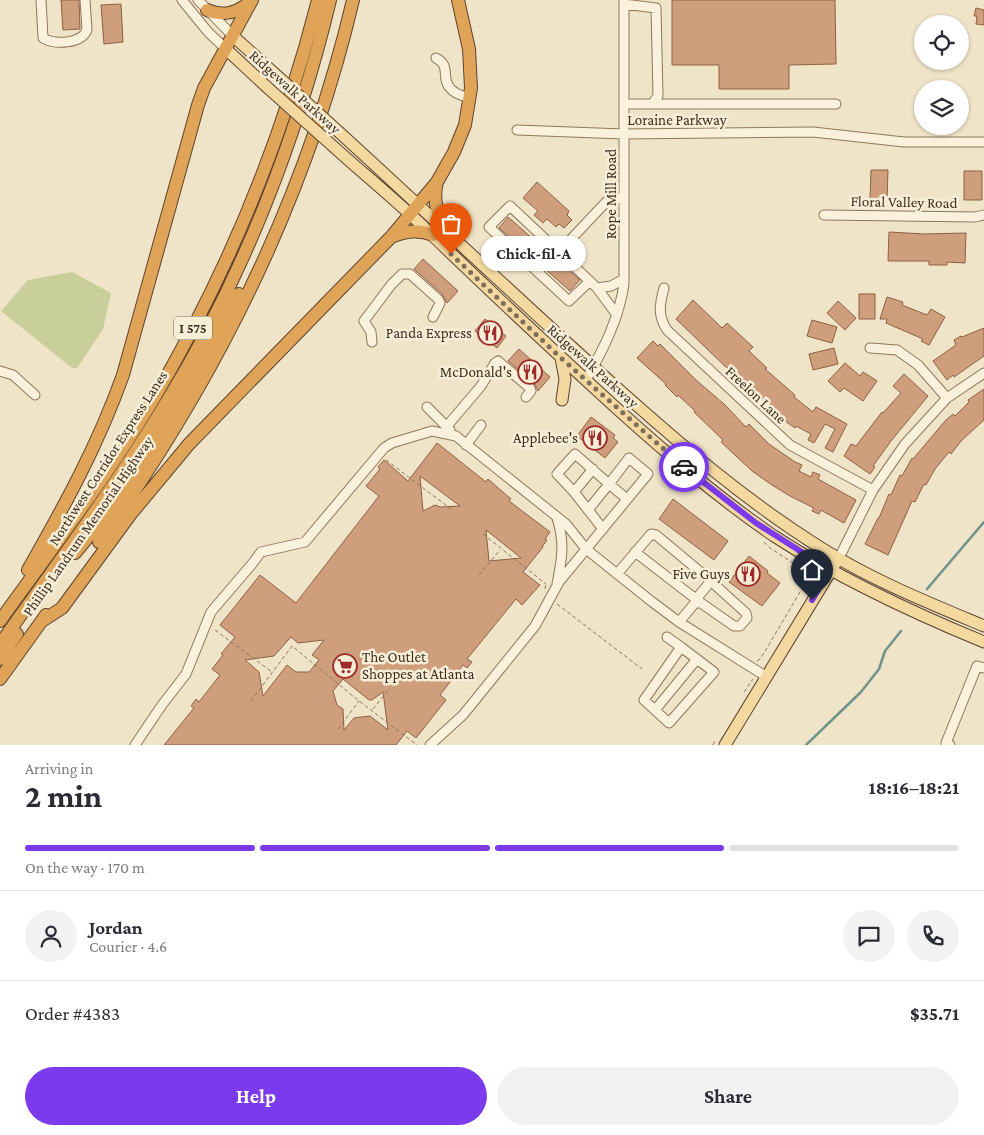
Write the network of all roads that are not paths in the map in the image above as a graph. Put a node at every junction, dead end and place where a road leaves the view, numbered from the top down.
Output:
1 (40, 0) edge
2 (85, 0) edge
3 (182, 0) edge
4 (198, 0) edge
5 (252, 0) edge
6 (318, 0) edge
7 (330, 0) edge
8 (353, 0) edge
9 (458, 0) edge
10 (624, 2) edge
11 (642, 3) edge
12 (207, 10) junction
13 (233, 36) junction
14 (226, 49) junction
15 (436, 58) dead end
16 (469, 98) junction
17 (624, 104) junction
18 (652, 104) junction
19 (836, 104) dead end
20 (518, 130) dead end
21 (624, 134) junction
22 (984, 142) edge
23 (437, 182) junction
24 (624, 198) junction
25 (286, 209) junction
26 (414, 209) junction
27 (824, 215) dead end
28 (984, 215) edge
29 (447, 232) junction
30 (432, 235) junction
31 (391, 237) junction
32 (559, 252) junction
33 (624, 279) junction
34 (590, 281) junction
35 (597, 288) junction
36 (664, 288) dead end
37 (617, 315) junction
38 (433, 317) dead end
39 (372, 342) dead end
40 (870, 348) dead end
41 (561, 358) junction
42 (593, 367) junction
43 (0, 371) edge
44 (984, 373) edge
45 (586, 380) junction
46 (35, 395) dead end
47 (526, 397) dead end
48 (947, 398) junction
49 (562, 400) dead end
50 (428, 407) dead end
51 (481, 425) dead end
52 (447, 426) junction
53 (456, 436) junction
54 (466, 445) junction
55 (593, 469) junction
56 (609, 484) junction
57 (873, 490) junction
58 (574, 492) junction
59 (627, 499) junction
60 (588, 510) junction
61 (557, 518) junction
62 (603, 529) junction
63 (586, 549) junction
64 (635, 552) junction
65 (839, 558) junction
66 (830, 570) junction
67 (616, 574) junction
68 (711, 581) junction
69 (556, 589) junction
70 (698, 601) junction
71 (0, 620) edge
72 (42, 621) junction
73 (679, 622) junction
74 (984, 626) edge
75 (667, 637) dead end
76 (984, 642) edge
77 (0, 644) edge
78 (681, 648) junction
79 (0, 659) edge
80 (697, 659) junction
81 (984, 668) edge
82 (766, 677) junction
83 (0, 679) edge
84 (655, 710) junction
85 (722, 740) edge
86 (135, 745) edge
87 (430, 745) edge
88 (950, 745) edge

1 - 2 street
3 - 14 street
4 - 12 street
5 - 12 highway
5 - 13 highway
6 - 71 highway, Phillip Landrum Memorial Highway / I 575
7 - 77 highway, Northwest Corridor Express Lanes
8 - 25 highway, Phillip Landrum Memorial Highway / I 575
9 - 16 highway
10 - 11 street
10 - 17 street, Rope Mill Road
11 - 18 street
12 - 13 street
13 - 14 highway
13 - 26 main road, Ridgewalk Parkway, bridge
14 - 26 main road, Ridgewalk Parkway, bridge
14 - 71 highway
15 - 16 street
16 - 23 highway
17 - 18 street
17 - 21 street, Rope Mill Road
18 - 19 street
20 - 21 street, Loraine Parkway
21 - 22 street, Loraine Parkway
21 - 24 street, Rope Mill Road
23 - 26 highway
23 - 29 highway
24 - 32 street
24 - 33 street, Rope Mill Road
25 - 72 highway, Phillip Landrum Memorial Highway / I 575
25 - 79 highway
26 - 29 main road, Ridgewalk Parkway
26 - 30 main road, Ridgewalk Parkway
26 - 31 highway
27 - 28 street, Floral Valley Road
29 - 42 main road, Ridgewalk Parkway
30 - 31 highway
30 - 41 main road, Ridgewalk Parkway
31 - 72 highway
32 - 34 street
32 - 34 street
33 - 35 street
33 - 37 street, Rope Mill Road
34 - 35 street
35 - 37 street
36 - 57 street, Freelon Lane
37 - 42 street, Rope Mill Road
38 - 39 street
40 - 48 street
41 - 45 main road, Ridgewalk Parkway
41 - 49 main road
42 - 45 street, Rope Mill Road
42 - 65 main road, Ridgewalk Parkway
43 - 46 street
44 - 48 street
45 - 66 main road, Ridgewalk Parkway
47 - 52 street
48 - 57 street
50 - 52 street
51 - 54 street
52 - 53 street
53 - 54 street
53 - 86 street
54 - 61 street
55 - 56 street
55 - 58 street
55 - 58 street
56 - 59 street
56 - 59 street
56 - 60 street
57 - 65 street
58 - 60 street
59 - 62 street
60 - 62 street
61 - 63 street
61 - 69 street
62 - 63 street
63 - 67 street
63 - 69 street
64 - 67 street
64 - 68 street
64 - 70 street
65 - 66 main road
65 - 74 main road, Ridgewalk Parkway
66 - 76 main road, Ridgewalk Parkway
66 - 82 main road
67 - 73 street
68 - 70 street
68 - 70 street
69 - 87 street
70 - 73 street
72 - 83 highway, Phillip Landrum Memorial Highway / I 575
73 - 82 street
75 - 78 street
78 - 80 street
78 - 84 street
80 - 84 street
80 - 84 street
81 - 88 street
82 - 85 main road

